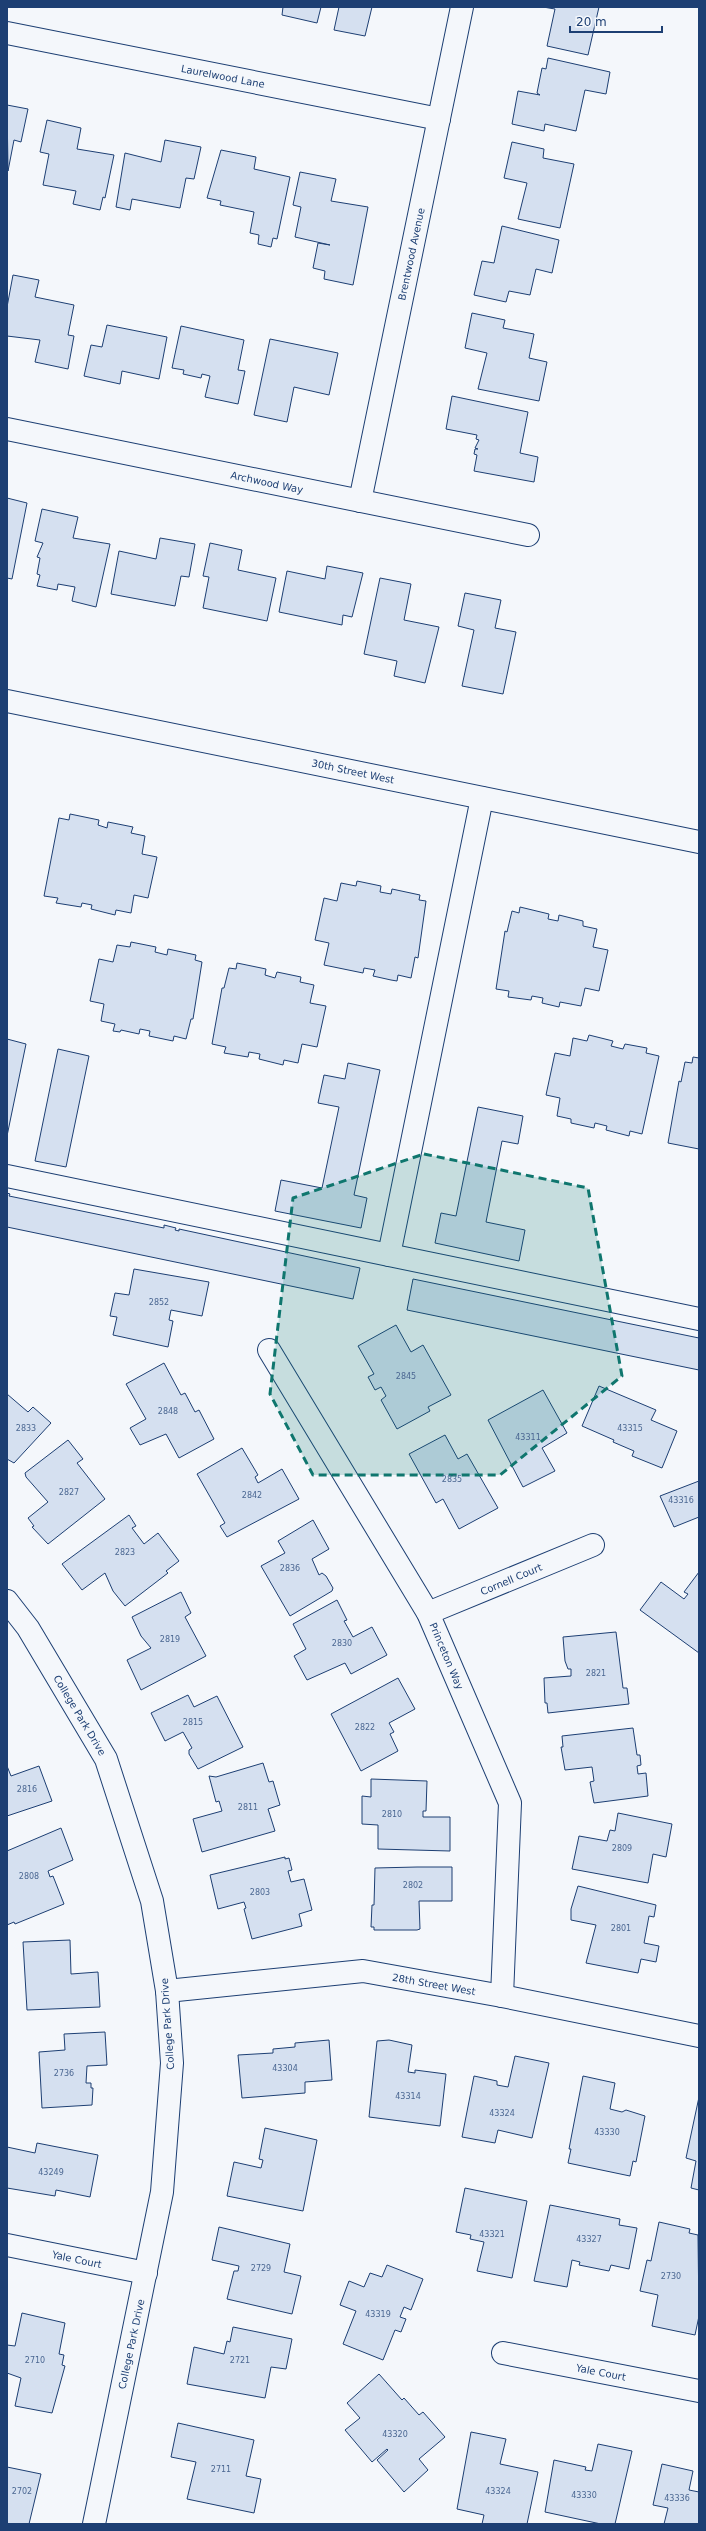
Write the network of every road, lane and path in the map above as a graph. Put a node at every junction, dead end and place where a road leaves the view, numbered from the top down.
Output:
1 (462, 7) edge
2 (7, 33) edge
3 (439, 119) junction
4 (7, 429) edge
5 (360, 501) junction
6 (528, 535) dead end
7 (7, 700) edge
8 (482, 798) junction
9 (699, 842) edge
10 (7, 1176) edge
11 (389, 1255) junction
12 (699, 1319) edge
13 (269, 1350) dead end
14 (593, 1545) dead end
15 (7, 1601) edge
16 (428, 1613) junction
17 (166, 1991) junction
18 (502, 1996) junction
19 (699, 2036) edge
20 (7, 2245) edge
21 (146, 2273) junction
22 (503, 2354) dead end
23 (699, 2391) edge
24 (94, 2524) edge

1 - 3 street, Brentwood Avenue
2 - 3 street, Laurelwood Lane
3 - 5 street, Brentwood Avenue
4 - 5 street, Archwood Way
5 - 6 street, Archwood Way
7 - 8 street, 30th Street West
8 - 9 street, 30th Street West
8 - 11 street
10 - 11 street
11 - 12 street
13 - 16 street, Princeton Way
14 - 16 street, Cornell Court
15 - 17 street, College Park Drive
16 - 18 street, Princeton Way
17 - 18 street, 28th Street West
17 - 21 street, College Park Drive
18 - 19 street, 28th Street West
20 - 21 street, Yale Court
21 - 24 street, College Park Drive
22 - 23 street, Yale Court

